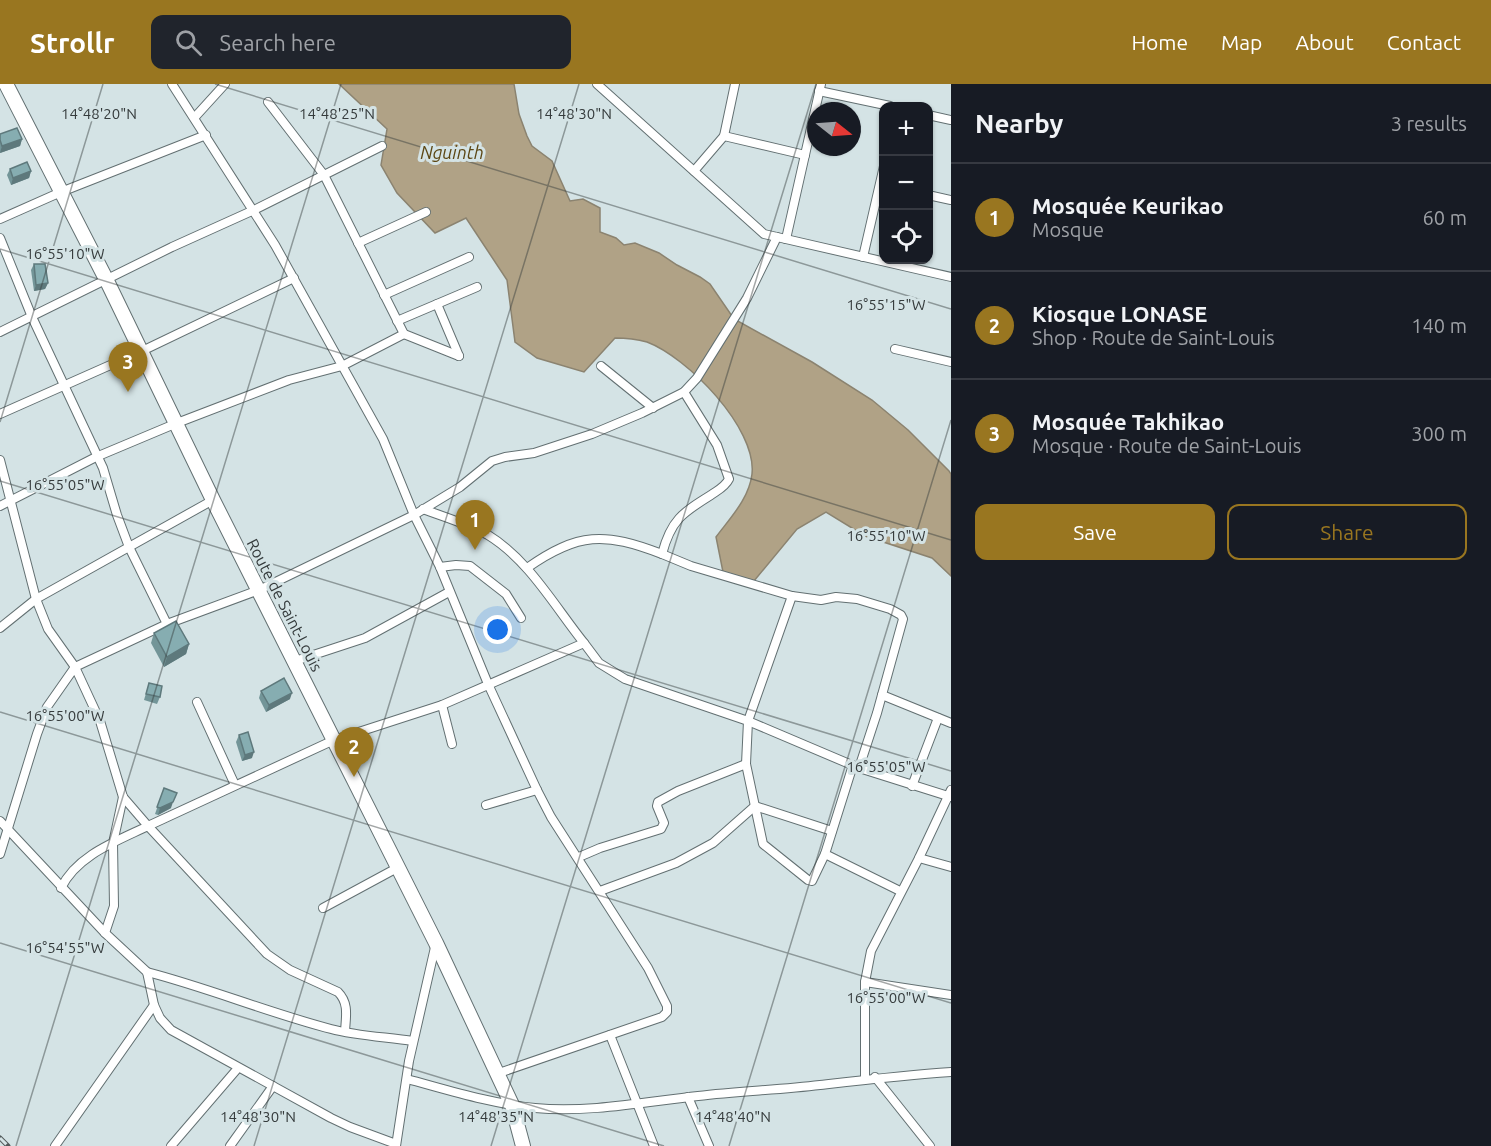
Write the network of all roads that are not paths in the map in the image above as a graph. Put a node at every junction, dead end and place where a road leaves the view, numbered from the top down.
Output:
1 (6, 84) edge
2 (172, 84) edge
3 (225, 84) edge
4 (597, 84) edge
5 (735, 84) edge
6 (820, 87) edge
7 (268, 102) dead end
8 (879, 103) edge
9 (933, 116) edge
10 (195, 117) junction
11 (951, 120) edge
12 (206, 135) junction
13 (724, 136) junction
14 (382, 146) dead end
15 (805, 155) junction
16 (694, 171) junction
17 (324, 175) junction
18 (61, 192) junction
19 (879, 192) edge
20 (933, 196) edge
21 (951, 198) edge
22 (255, 210) junction
23 (426, 212) dead end
24 (0, 219) edge
25 (0, 238) edge
26 (781, 238) junction
27 (358, 243) junction
28 (470, 256) dead end
29 (863, 257) junction
30 (951, 277) edge
31 (294, 278) junction
32 (106, 280) junction
33 (477, 287) dead end
34 (384, 295) junction
35 (437, 304) junction
36 (32, 317) junction
37 (397, 321) junction
38 (0, 332) edge
39 (404, 334) junction
40 (895, 349) dead end
41 (142, 351) junction
42 (951, 362) edge
43 (342, 366) junction
44 (601, 366) dead end
45 (66, 386) junction
46 (684, 392) junction
47 (653, 408) junction
48 (0, 414) edge
49 (177, 423) junction
50 (96, 457) junction
51 (0, 460) edge
52 (213, 500) junction
53 (11, 501) junction
54 (0, 506) edge
55 (423, 509) junction
56 (414, 515) junction
57 (129, 547) junction
58 (662, 554) junction
59 (440, 567) junction
60 (527, 568) junction
61 (259, 590) junction
62 (449, 592) junction
63 (792, 596) junction
64 (36, 599) junction
65 (521, 618) dead end
66 (167, 624) junction
67 (0, 628) edge
68 (584, 643) junction
69 (295, 661) junction
70 (75, 667) junction
71 (488, 684) junction
72 (882, 695) junction
73 (197, 702) dead end
74 (442, 705) junction
75 (938, 718) junction
76 (748, 721) junction
77 (951, 723) edge
78 (334, 740) junction
79 (452, 744) dead end
80 (746, 764) junction
81 (856, 766) junction
82 (235, 785) junction
83 (912, 786) junction
84 (537, 790) junction
85 (950, 794) edge
86 (123, 797) junction
87 (486, 805) dead end
88 (755, 806) junction
89 (0, 821) edge
90 (148, 826) junction
91 (8, 829) junction
92 (832, 831) junction
93 (113, 843) junction
94 (0, 854) edge
95 (825, 854) junction
96 (579, 857) junction
97 (919, 858) junction
98 (951, 867) edge
99 (397, 868) junction
100 (62, 888) junction
101 (600, 891) junction
102 (900, 891) junction
103 (323, 908) dead end
104 (105, 933) junction
105 (436, 943) junction
106 (147, 972) junction
107 (865, 982) junction
108 (951, 995) edge
109 (154, 1005) junction
110 (345, 1031) junction
111 (610, 1035) junction
112 (413, 1041) junction
113 (238, 1068) junction
114 (951, 1072) edge
115 (496, 1074) junction
116 (875, 1077) junction
117 (407, 1078) junction
118 (865, 1079) junction
119 (273, 1086) junction
120 (688, 1097) junction
121 (636, 1104) junction
122 (512, 1105) junction
123 (396, 1145) edge
124 (55, 1146) edge
125 (171, 1146) edge
126 (230, 1146) edge
127 (523, 1146) edge
128 (654, 1146) edge
129 (709, 1146) edge
130 (930, 1146) edge

1 - 18 main road, Route de Saint-Louis
2 - 10 street
3 - 10 street
4 - 16 street
5 - 13 street
6 - 8 street
6 - 15 street
7 - 17 street
9 - 11 street
10 - 12 street
12 - 18 street
12 - 22 street
13 - 15 street
13 - 16 street
14 - 17 street
15 - 26 street
16 - 26 street
17 - 22 street
17 - 27 street
18 - 24 street
18 - 32 main road, Route de Saint-Louis
19 - 29 street
20 - 21 street
22 - 31 street
22 - 32 street
23 - 27 street
25 - 36 street
26 - 29 street
26 - 46 street
27 - 34 street
28 - 34 street
29 - 30 street
31 - 41 street
31 - 43 street
32 - 36 street
32 - 41 main road, Route de Saint-Louis
33 - 35 street
34 - 37 street
35 - 37 street
35 - 39 street
36 - 38 street
36 - 45 street
37 - 39 street
39 - 43 street
40 - 42 street
41 - 45 street
41 - 49 main road, Route de Saint-Louis
43 - 49 street
43 - 56 street
44 - 47 street
45 - 48 street
45 - 50 street
46 - 47 street
46 - 58 street
47 - 55 street
49 - 50 street
49 - 52 main road, Route de Saint-Louis
50 - 53 street
50 - 57 street
51 - 53 street
52 - 57 street
52 - 61 main road, Route de Saint-Louis
53 - 54 street
53 - 64 street
55 - 56 street
55 - 60 street
56 - 59 street
56 - 61 street
57 - 64 street
57 - 66 street
58 - 60 street
58 - 63 street
59 - 62 street
59 - 65 street
60 - 68 street
61 - 66 street
61 - 69 main road, Route de Saint-Louis
62 - 69 street
62 - 71 street
63 - 72 street
63 - 76 street
64 - 67 street
64 - 70 street
66 - 70 street
68 - 71 street
68 - 76 street
69 - 78 main road, Route de Saint-Louis
70 - 86 street
70 - 91 street
71 - 74 street
71 - 84 street
72 - 75 street
72 - 81 street
73 - 82 street
74 - 78 street
74 - 79 street
75 - 77 street
75 - 83 street
76 - 80 street
76 - 81 street
78 - 82 street
78 - 99 main road, Route de Saint-Louis
80 - 88 street
80 - 96 street
81 - 83 street
81 - 92 street
82 - 90 street
83 - 85 street
84 - 87 street
84 - 96 street
85 - 97 street
86 - 90 street
86 - 93 street
88 - 92 street
88 - 95 street
88 - 101 street
89 - 91 street
90 - 93 street
90 - 110 street
91 - 94 street
91 - 100 street
92 - 95 street
93 - 100 street
93 - 104 street
95 - 102 street
96 - 101 street
97 - 98 street
97 - 102 street
99 - 103 street
99 - 105 main road, Route de Saint-Louis
100 - 104 street
101 - 111 street
102 - 107 street
104 - 106 street
105 - 112 street
105 - 115 main road, Route de Saint-Louis
106 - 109 street
106 - 110 street
107 - 108 street
107 - 118 street
109 - 113 street
109 - 124 street
110 - 112 street
111 - 115 street
111 - 121 street
112 - 117 street
113 - 119 street
113 - 125 street
114 - 116 street
115 - 122 main road, Route de Saint-Louis
116 - 118 street
116 - 130 street
117 - 122 street
117 - 123 street
118 - 120 street
119 - 123 street
119 - 126 street
120 - 121 street
120 - 129 street
121 - 122 street
121 - 128 street
122 - 127 main road, Route de Saint-Louis

